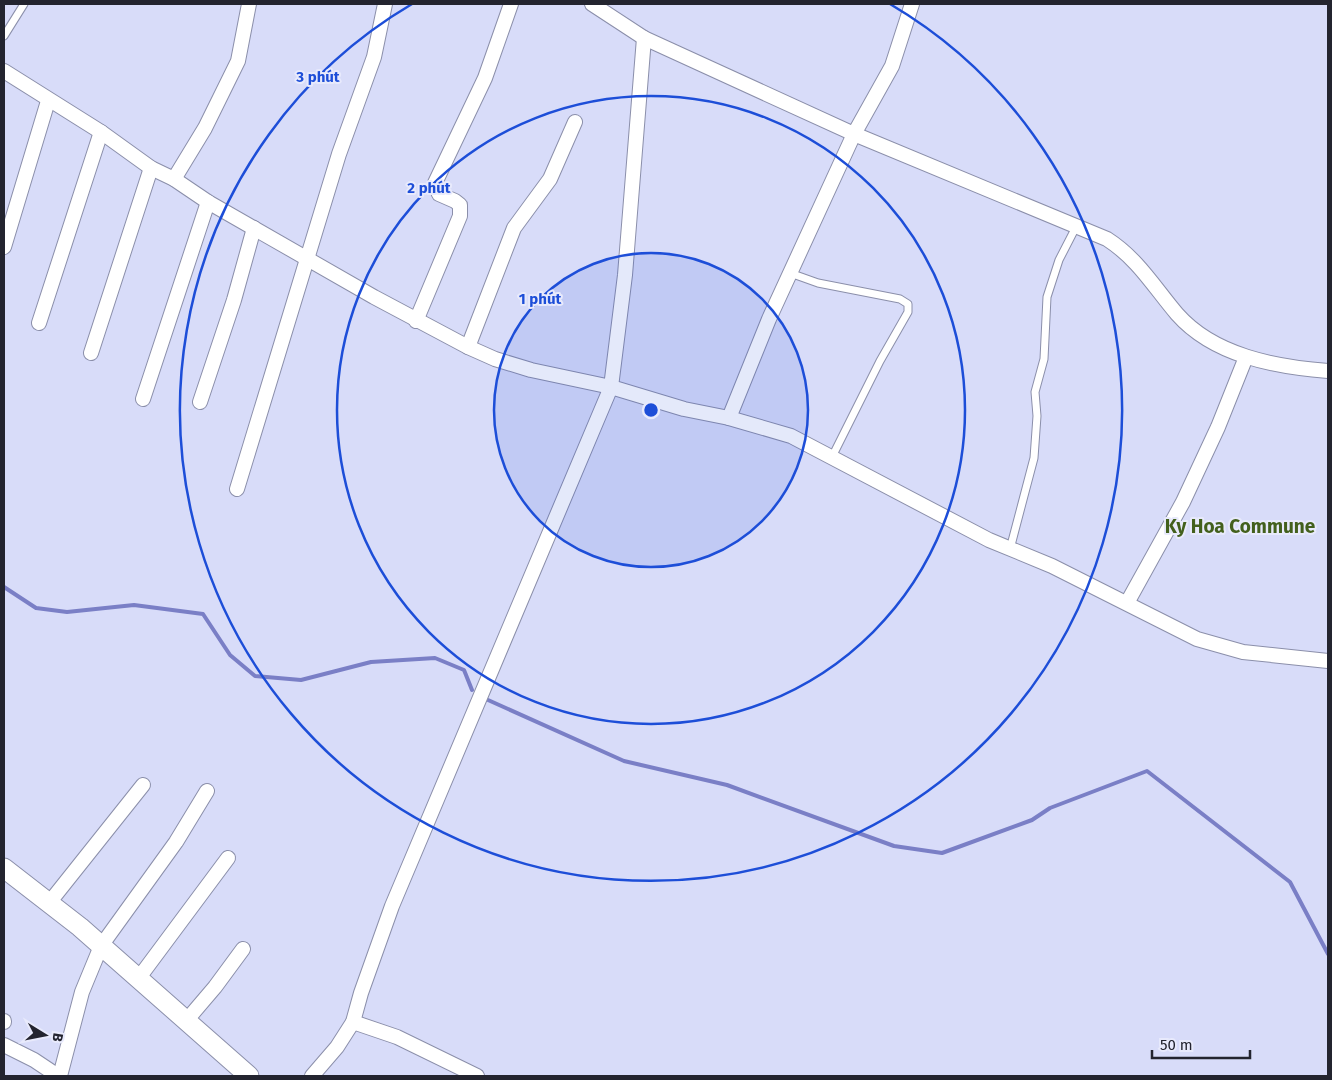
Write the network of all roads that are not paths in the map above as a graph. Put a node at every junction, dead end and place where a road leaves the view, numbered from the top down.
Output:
1 (24, 4) edge
2 (248, 4) edge
3 (385, 4) edge
4 (511, 4) edge
5 (592, 4) edge
6 (912, 4) edge
7 (4, 36) edge
8 (644, 38) junction
9 (4, 71) edge
10 (48, 101) junction
11 (574, 122) dead end
12 (101, 132) junction
13 (854, 134) junction
14 (151, 168) junction
15 (174, 179) junction
16 (208, 202) junction
17 (1077, 225) junction
18 (254, 228) junction
19 (4, 247) edge
20 (307, 258) junction
21 (790, 273) junction
22 (416, 320) junction
23 (39, 323) dead end
24 (468, 347) junction
25 (91, 353) dead end
26 (1246, 357) junction
27 (1328, 371) edge
28 (611, 387) junction
29 (143, 398) dead end
30 (200, 402) dead end
31 (729, 418) junction
32 (832, 457) junction
33 (237, 489) dead end
34 (1010, 549) junction
35 (1127, 603) junction
36 (1328, 661) edge
37 (144, 785) dead end
38 (208, 791) dead end
39 (228, 858) dead end
40 (4, 868) edge
41 (49, 904) junction
42 (101, 946) junction
43 (243, 949) dead end
44 (138, 979) junction
45 (186, 1021) junction
46 (353, 1022) junction
47 (4, 1045) edge
48 (59, 1076) edge
49 (249, 1076) edge
50 (312, 1076) edge
51 (477, 1076) edge

1 - 7 lane
2 - 15 street
3 - 20 street
4 - 22 street
5 - 8 street
6 - 13 street
8 - 13 street
8 - 28 street
9 - 10 street
10 - 12 street
10 - 19 street
11 - 24 street
12 - 14 street
12 - 23 street
13 - 17 street
13 - 21 street
14 - 15 street
14 - 25 street
15 - 16 street
16 - 18 street
16 - 29 street
17 - 26 street
17 - 34 lane
18 - 20 street
18 - 30 street
20 - 22 street
20 - 33 street
21 - 31 street
21 - 32 lane
22 - 24 street
24 - 28 street
26 - 27 street
26 - 35 street
28 - 31 street
28 - 46 street
31 - 32 street
32 - 34 street
34 - 35 street
35 - 36 street
37 - 41 street
38 - 42 street
39 - 44 street
40 - 41 main road
41 - 42 main road
42 - 44 main road
42 - 48 street
43 - 45 street
44 - 45 main road
45 - 49 main road
46 - 50 street
46 - 51 street
47 - 48 street

